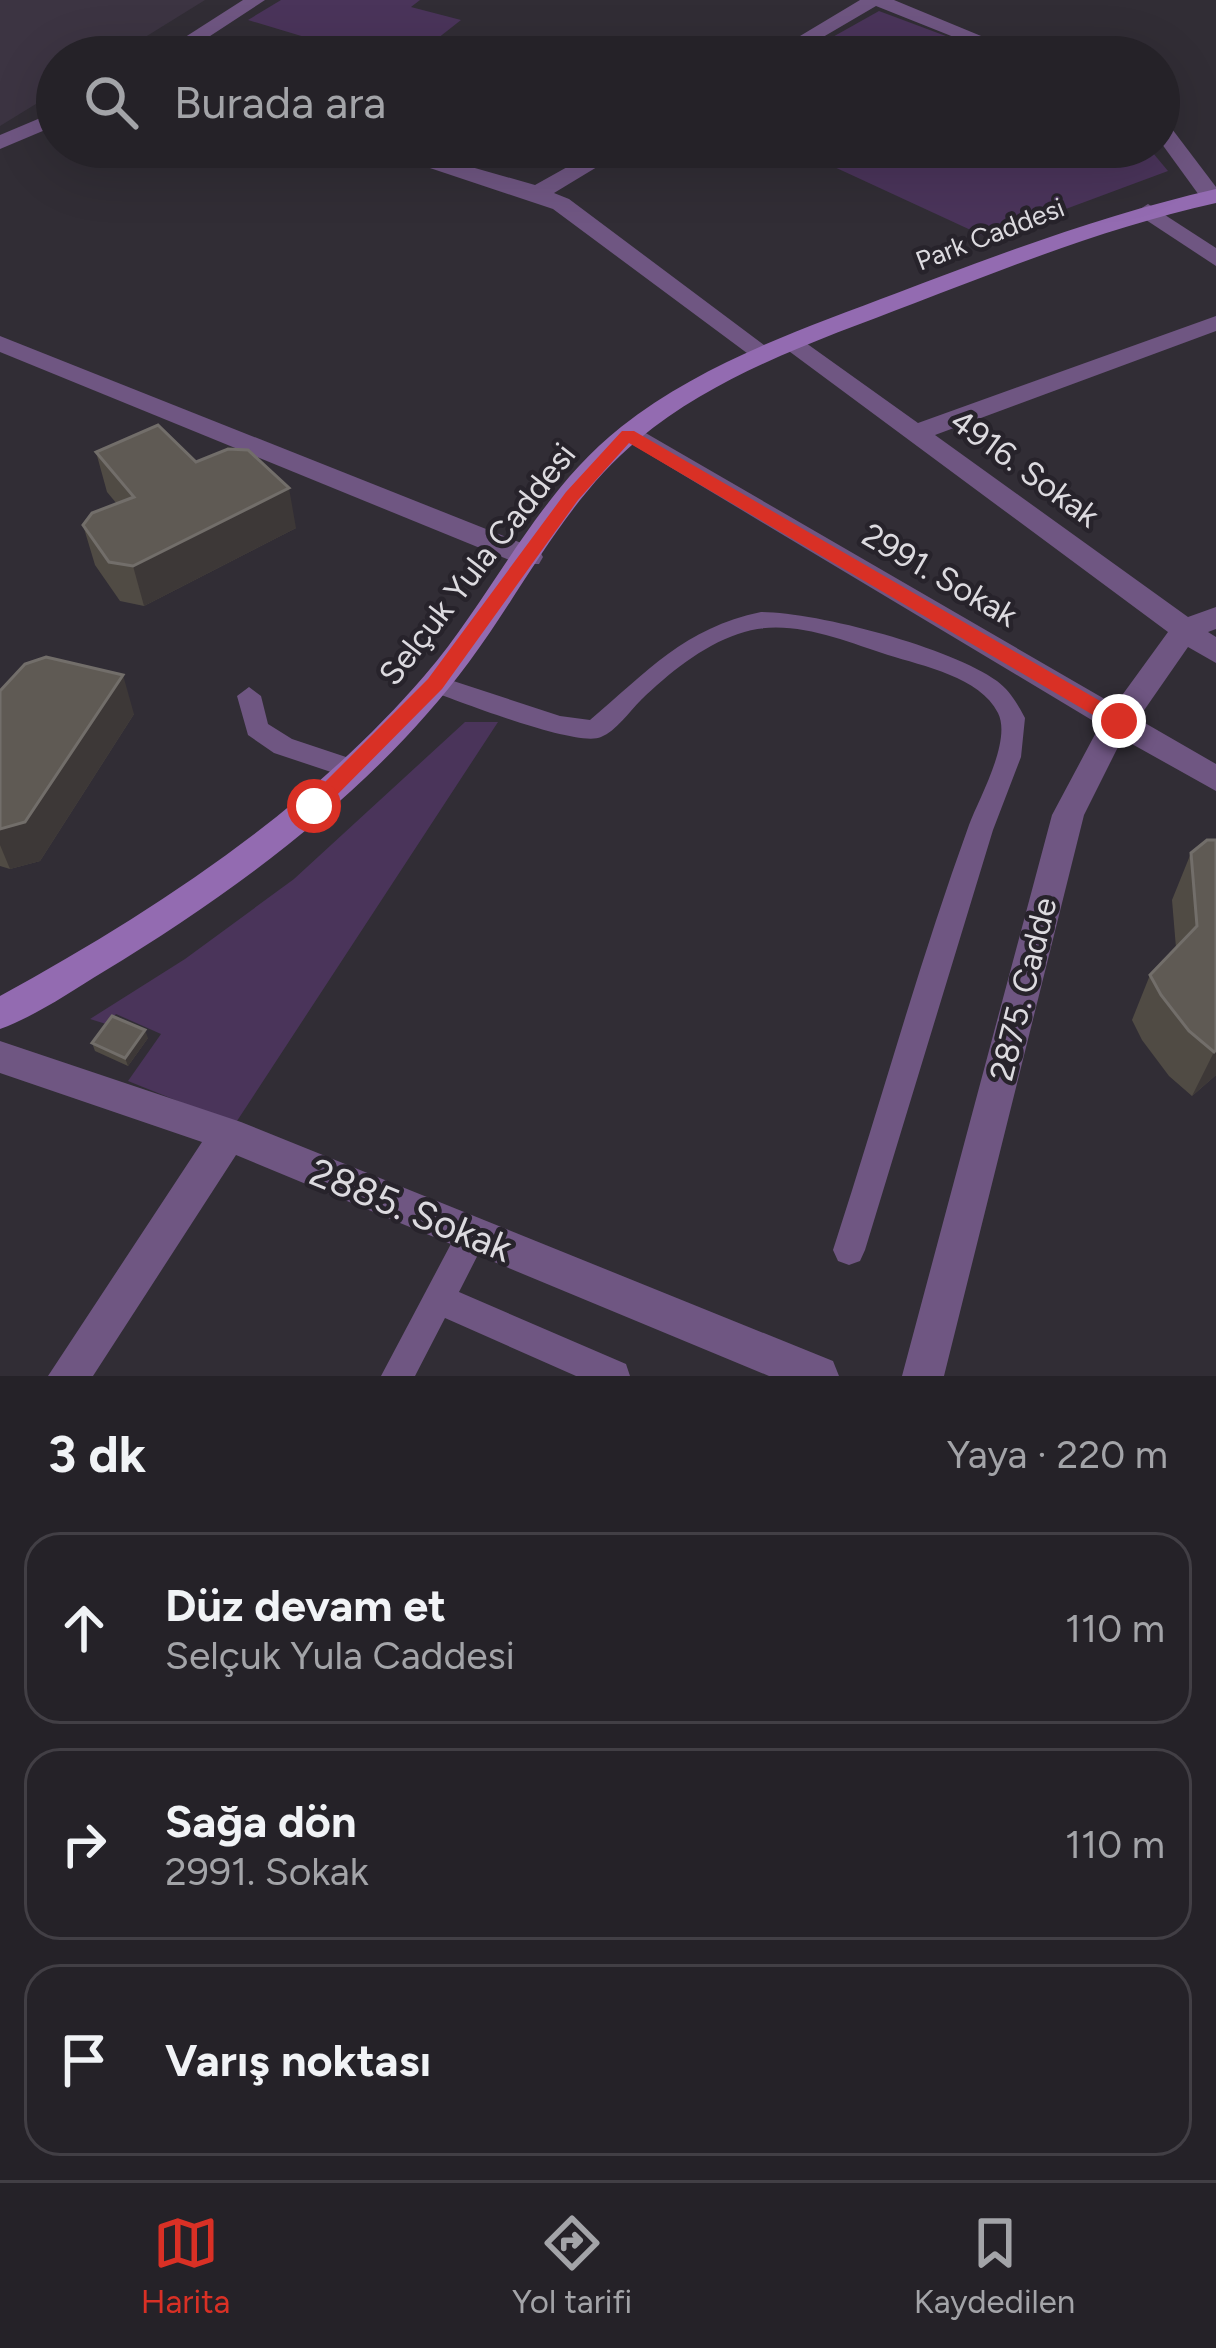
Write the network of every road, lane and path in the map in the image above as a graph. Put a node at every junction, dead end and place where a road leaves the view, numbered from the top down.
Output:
1 (256, 0) edge
2 (876, 0) edge
3 (198, 36) edge
4 (812, 36) edge
5 (968, 36) edge
6 (36, 127) edge
7 (0, 143) edge
8 (1180, 152) edge
9 (449, 168) edge
10 (583, 168) edge
11 (538, 194) junction
12 (1214, 197) edge
13 (1148, 211) junction
14 (1216, 259) edge
15 (1216, 323) edge
16 (0, 343) edge
17 (777, 349) junction
18 (916, 433) junction
19 (628, 434) junction
20 (529, 557) junction
21 (1200, 623) edge
22 (1216, 652) edge
23 (435, 684) junction
24 (249, 696) dead end
25 (1119, 721) junction
26 (352, 769) junction
27 (1216, 779) edge
28 (0, 1014) edge
29 (0, 1058) edge
30 (228, 1135) junction
31 (472, 1235) junction
32 (849, 1250) dead end
33 (441, 1300) junction
34 (69, 1376) edge
35 (397, 1376) edge
36 (614, 1376) edge
37 (818, 1376) edge
38 (923, 1376) edge

1 - 3 street
2 - 4 street
2 - 5 street
6 - 7 street
8 - 12 street
9 - 11 street, 4916. Sokak
10 - 11 street
11 - 17 street, 4916. Sokak
12 - 13 street, Park Caddesi
13 - 14 street
13 - 17 street, Park Caddesi
15 - 18 street
16 - 20 street
17 - 18 street, 4916. Sokak
17 - 19 street, Selçuk Yula Caddesi
18 - 21 street, 4916. Sokak
19 - 20 street, Selçuk Yula Caddesi
19 - 25 street, 2991. Sokak
20 - 23 street, Selçuk Yula Caddesi
21 - 22 street, 4916. Sokak
21 - 25 street, 2875. Cadde
23 - 26 street, Selçuk Yula Caddesi
23 - 32 lane
24 - 26 lane
25 - 27 street, 2991. Sokak
25 - 38 street, 2875. Cadde
26 - 28 street, Selçuk Yula Caddesi
29 - 30 street, 2885. Sokak
30 - 31 street, 2885. Sokak
30 - 34 street
31 - 33 lane
31 - 37 street, 2885. Sokak
33 - 35 lane
33 - 36 lane

